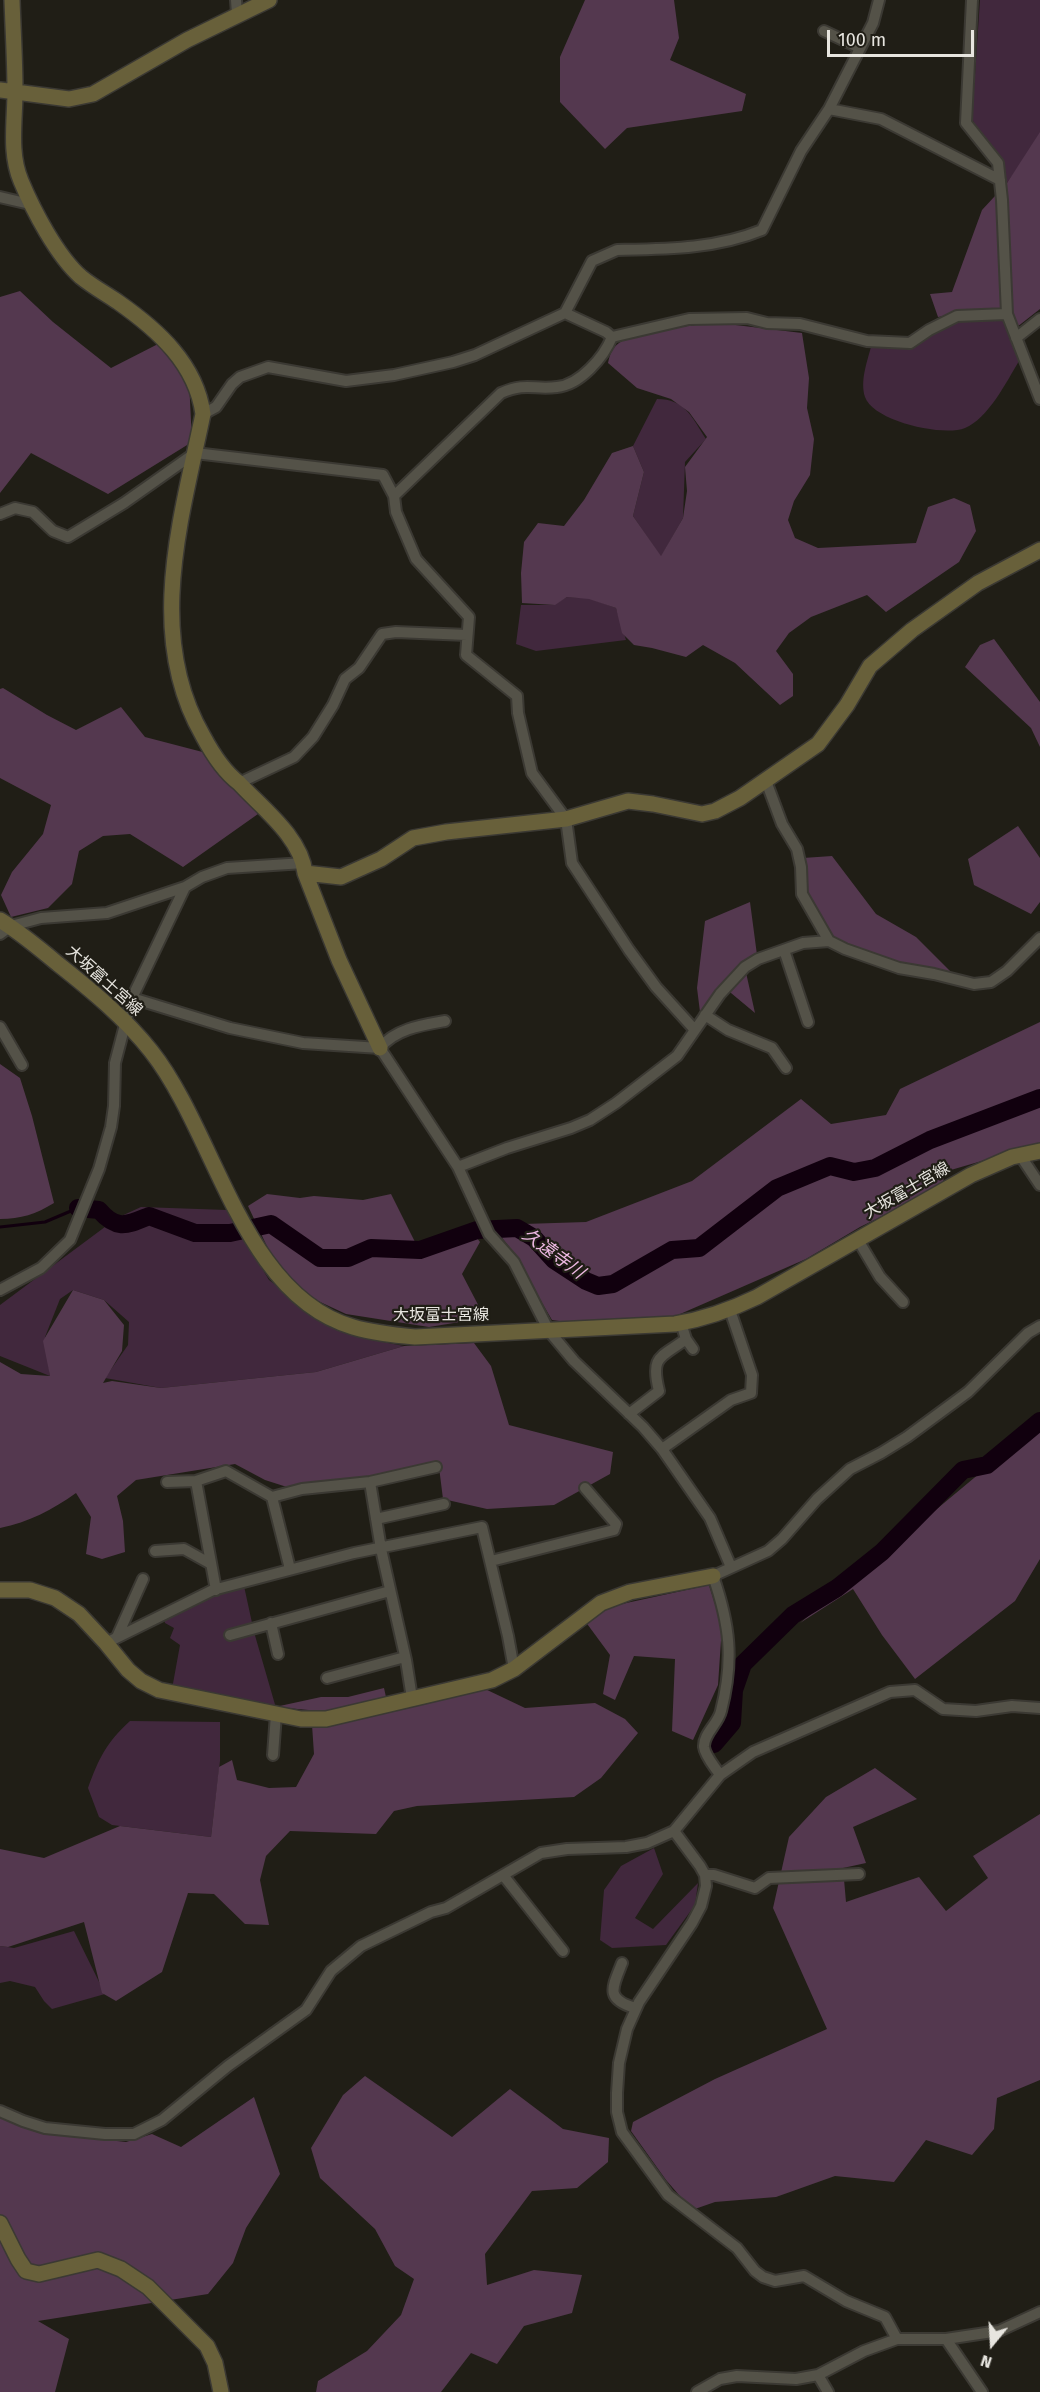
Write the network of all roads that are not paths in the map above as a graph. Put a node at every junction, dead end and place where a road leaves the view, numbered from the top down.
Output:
1 (12, 0) edge
2 (269, 0) edge
3 (879, 0) edge
4 (972, 0) edge
5 (236, 7) edge
6 (824, 31) dead end
7 (860, 48) junction
8 (7, 91) edge
9 (829, 109) junction
10 (1000, 180) junction
11 (0, 198) edge
12 (33, 205) junction
13 (565, 313) junction
14 (1007, 314) junction
15 (1040, 319) edge
16 (612, 337) junction
17 (1016, 338) junction
18 (1040, 399) edge
19 (203, 414) junction
20 (195, 453) junction
21 (394, 496) junction
22 (0, 514) edge
23 (1040, 550) edge
24 (467, 635) junction
25 (766, 781) junction
26 (239, 783) junction
27 (566, 819) junction
28 (305, 868) junction
29 (185, 887) junction
30 (4, 927) edge
31 (1040, 938) edge
32 (829, 941) junction
33 (784, 950) junction
34 (132, 998) junction
35 (705, 1015) junction
36 (445, 1021) dead end
37 (125, 1022) junction
38 (808, 1022) dead end
39 (0, 1027) edge
40 (694, 1029) junction
41 (380, 1048) junction
42 (22, 1065) dead end
43 (786, 1068) dead end
44 (1040, 1152) edge
45 (1020, 1155) junction
46 (458, 1167) junction
47 (1040, 1185) edge
48 (858, 1240) junction
49 (0, 1290) edge
50 (903, 1302) dead end
51 (730, 1310) junction
52 (681, 1323) junction
53 (1040, 1326) edge
54 (549, 1331) junction
55 (686, 1339) junction
56 (693, 1349) dead end
57 (629, 1414) junction
58 (662, 1449) junction
59 (436, 1467) dead end
60 (196, 1481) junction
61 (167, 1482) dead end
62 (370, 1482) junction
63 (585, 1488) dead end
64 (272, 1497) junction
65 (444, 1504) dead end
66 (376, 1519) junction
67 (381, 1549) junction
68 (155, 1551) dead end
69 (491, 1561) junction
70 (211, 1564) junction
71 (730, 1568) junction
72 (290, 1569) junction
73 (713, 1576) junction
74 (143, 1580) dead end
75 (0, 1590) edge
76 (216, 1590) junction
77 (390, 1591) junction
78 (271, 1623) junction
79 (230, 1635) dead end
80 (112, 1640) junction
81 (278, 1654) dead end
82 (405, 1657) junction
83 (514, 1670) junction
84 (327, 1678) dead end
85 (412, 1698) junction
86 (1040, 1707) edge
87 (276, 1714) junction
88 (273, 1755) dead end
89 (720, 1775) junction
90 (674, 1831) junction
91 (859, 1874) dead end
92 (503, 1875) junction
93 (705, 1875) junction
94 (563, 1951) dead end
95 (622, 1963) dead end
96 (635, 2008) junction
97 (0, 2111) edge
98 (0, 2223) edge
99 (1040, 2312) edge
100 (897, 2339) junction
101 (946, 2339) junction
102 (818, 2376) junction
103 (221, 2392) edge
104 (697, 2392) edge
105 (828, 2392) edge
106 (982, 2392) edge

1 - 8 street
2 - 5 street
3 - 7 street
4 - 10 street
5 - 8 street
6 - 7 street
7 - 9 street
8 - 12 street
9 - 10 street
9 - 13 street
10 - 14 street
11 - 12 street
12 - 19 street
13 - 16 street
13 - 19 street
14 - 16 street
14 - 17 street
15 - 17 street
16 - 21 street
17 - 18 street
19 - 20 street
20 - 21 street
20 - 22 street
20 - 26 street
21 - 24 street
23 - 25 street
24 - 26 street
24 - 27 street
25 - 27 street
25 - 32 street
26 - 28 street
27 - 28 street
27 - 40 street
28 - 29 street
28 - 41 street
29 - 30 street
29 - 34 street
30 - 37 street, 大坂富士宮線
31 - 32 street
32 - 33 street
33 - 35 street
33 - 38 street
34 - 37 street
34 - 41 street
35 - 40 street
35 - 43 street
36 - 41 street
37 - 49 street
37 - 54 street, 大坂富士宮線
39 - 42 street
40 - 46 street
41 - 46 street
44 - 45 street, 大坂富士宮線
45 - 47 street
45 - 48 street, 大坂富士宮線
46 - 54 street
48 - 50 street
48 - 51 street, 大坂富士宮線
51 - 52 street, 大坂富士宮線
51 - 58 street
52 - 54 street, 大坂富士宮線
52 - 55 street
53 - 71 street
54 - 57 street
55 - 56 street
55 - 57 street
57 - 58 street
58 - 71 street
59 - 62 street
60 - 61 street
60 - 64 street
60 - 70 street
62 - 64 street
62 - 66 street
63 - 69 street
64 - 72 street
65 - 66 street
66 - 67 street
67 - 69 street
67 - 72 street
67 - 77 street
68 - 70 street
69 - 83 street
70 - 76 street
71 - 73 street
72 - 76 street
73 - 83 street
73 - 89 street
74 - 80 street
75 - 80 street
76 - 80 street
77 - 78 street
77 - 82 street
78 - 79 street
78 - 81 street
80 - 87 street
82 - 84 street
82 - 85 street
83 - 85 street
85 - 87 street
86 - 89 street
87 - 88 street
89 - 90 street
90 - 92 street
90 - 93 street
91 - 93 street
92 - 94 street
92 - 97 street
93 - 96 street
95 - 96 street
96 - 100 street
98 - 103 street
99 - 101 street
100 - 101 street
100 - 102 street
101 - 106 street
102 - 104 street
102 - 105 street

